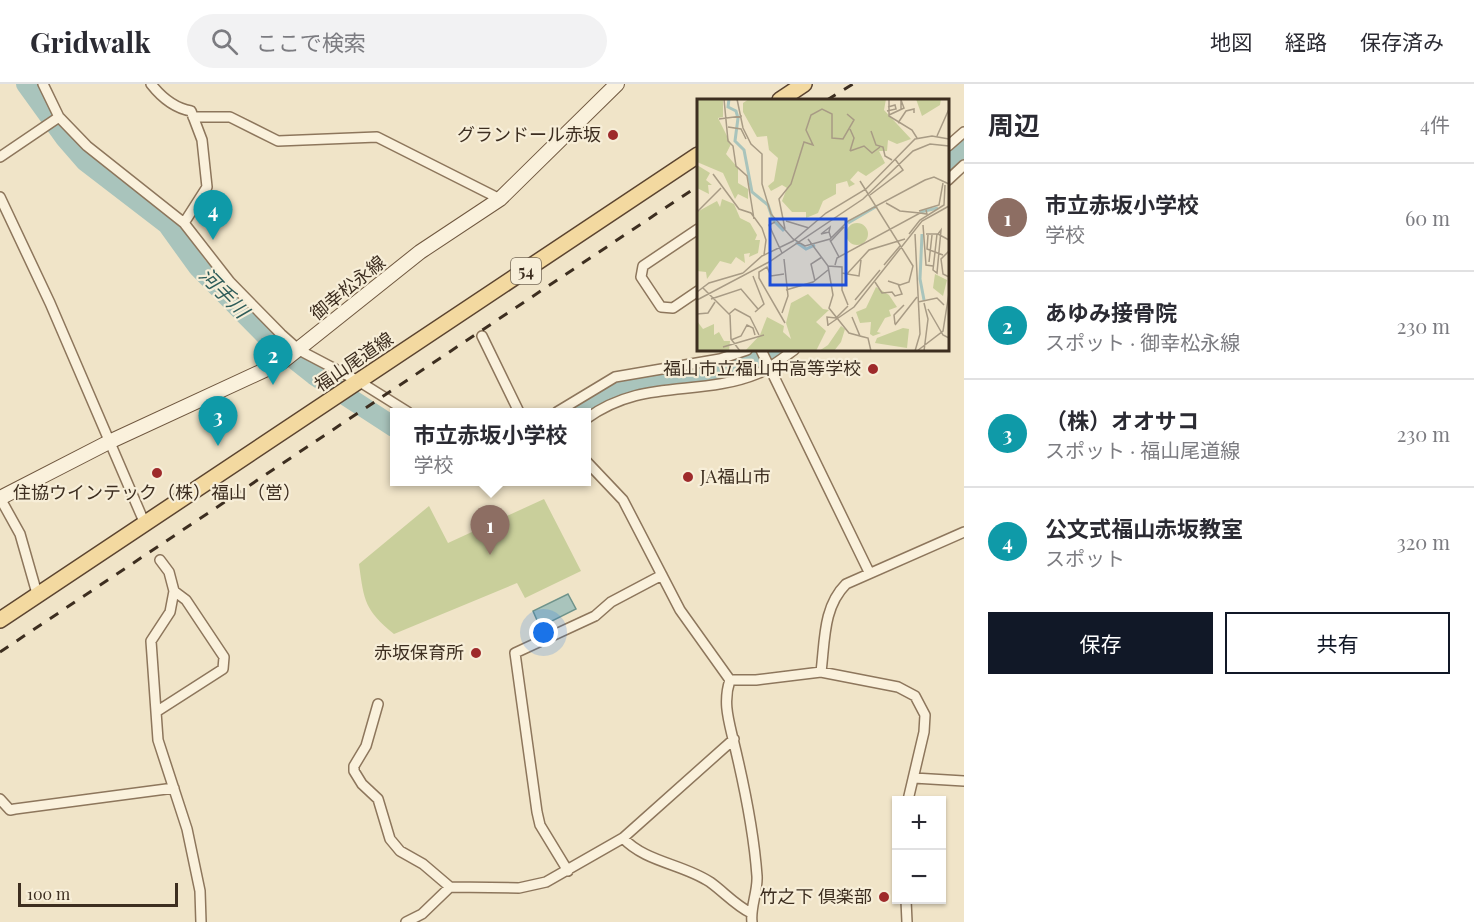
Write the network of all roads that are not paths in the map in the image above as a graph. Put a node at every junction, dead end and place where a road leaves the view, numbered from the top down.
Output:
1 (43, 84) edge
2 (151, 84) edge
3 (617, 84) edge
4 (801, 85) edge
5 (781, 99) edge
6 (193, 117) junction
7 (57, 118) junction
8 (964, 132) edge
9 (949, 145) edge
10 (697, 156) edge
11 (0, 157) edge
12 (964, 165) edge
13 (949, 179) edge
14 (0, 198) edge
15 (500, 199) junction
16 (184, 223) junction
17 (697, 230) edge
18 (697, 292) edge
19 (482, 336) dead end
20 (744, 351) edge
21 (762, 351) edge
22 (792, 351) edge
23 (293, 354) junction
24 (770, 366) junction
25 (357, 384) junction
26 (401, 408) edge
27 (517, 408) edge
28 (564, 408) edge
29 (591, 416) edge
30 (110, 442) junction
31 (591, 466) edge
32 (0, 498) edge
33 (145, 524) junction
34 (964, 532) edge
35 (160, 560) dead end
36 (869, 572) junction
37 (662, 575) junction
38 (174, 591) junction
39 (38, 597) junction
40 (0, 620) edge
41 (820, 672) junction
42 (730, 680) junction
43 (378, 704) dead end
44 (156, 712) junction
45 (734, 739) junction
46 (914, 778) junction
47 (964, 781) edge
48 (174, 788) junction
49 (909, 796) edge
50 (0, 800) edge
51 (623, 838) junction
52 (568, 871) junction
53 (450, 887) junction
54 (906, 904) edge
55 (752, 917) edge
56 (201, 922) edge
57 (406, 922) edge
58 (907, 922) edge

1 - 7 street
2 - 6 street
3 - 15 main road, 御幸松永線
4 - 5 main road
6 - 15 street
6 - 16 street
7 - 11 street
7 - 16 street
8 - 9 street
10 - 25 main road, 福山尾道線 / 54
12 - 13 street
14 - 30 street
15 - 23 main road, 御幸松永線
16 - 23 street
17 - 18 street
19 - 27 street
20 - 28 street
21 - 24 street
22 - 24 street
23 - 25 street
23 - 30 main road, 御幸松永線
24 - 29 street
24 - 36 street
25 - 26 street
25 - 33 main road, 福山尾道線 / 54
30 - 32 main road, 御幸松永線
30 - 33 street
31 - 37 street
32 - 39 street
33 - 39 main road, 福山尾道線 / 54
34 - 36 street
35 - 38 street
36 - 41 street
37 - 42 street
37 - 52 street
38 - 44 street
38 - 44 street
39 - 40 main road, 福山尾道線 / 54
41 - 42 street
41 - 46 street
42 - 45 street
43 - 53 street
44 - 48 street
45 - 51 street
45 - 55 street
46 - 47 street
46 - 49 street
48 - 50 street
48 - 56 street
51 - 52 street
51 - 55 street
52 - 53 street
53 - 57 street
54 - 58 street

